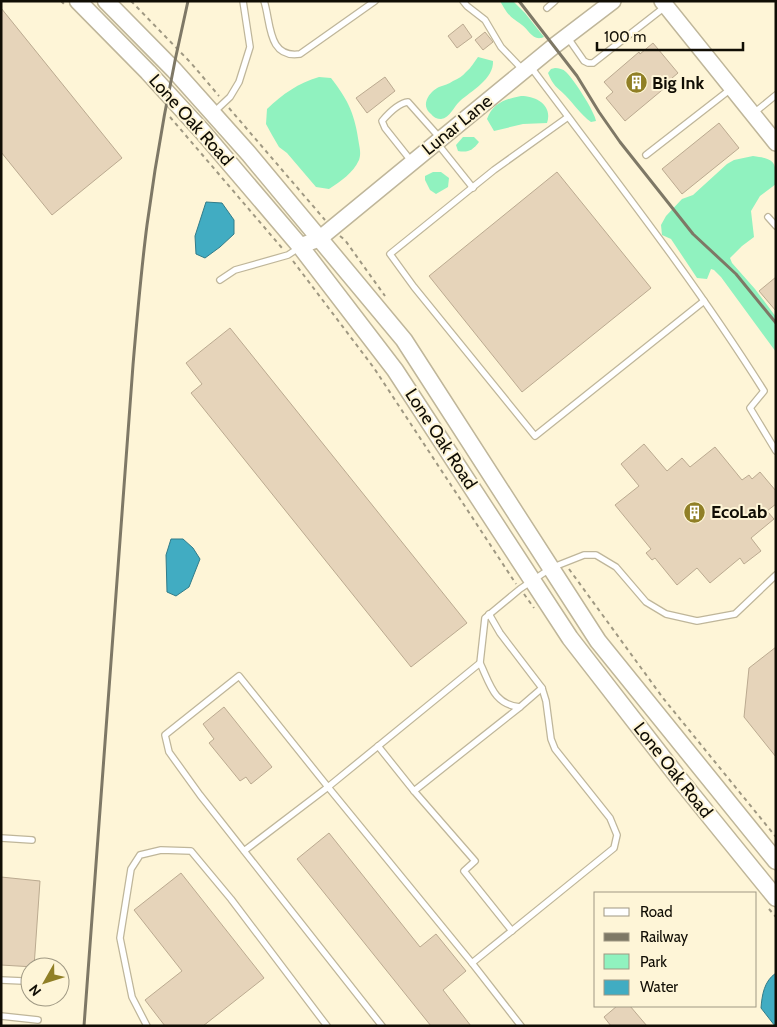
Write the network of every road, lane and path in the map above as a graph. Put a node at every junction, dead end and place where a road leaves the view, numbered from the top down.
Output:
1 (61, 1) edge
2 (106, 1) edge
3 (131, 1) edge
4 (243, 1) edge
5 (264, 1) edge
6 (375, 1) edge
7 (463, 1) edge
8 (555, 1) edge
9 (613, 1) edge
10 (664, 4) edge
11 (73, 5) edge
12 (547, 8) dead end
13 (566, 36) junction
14 (527, 68) junction
15 (732, 88) junction
16 (776, 95) edge
17 (218, 108) junction
18 (166, 112) dead end
19 (752, 114) junction
20 (568, 117) junction
21 (439, 140) junction
22 (776, 144) edge
23 (646, 155) dead end
24 (412, 162) junction
25 (472, 188) junction
26 (768, 217) dead end
27 (776, 226) edge
28 (332, 228) junction
29 (319, 239) junction
30 (294, 250) junction
31 (220, 280) dead end
32 (385, 296) dead end
33 (704, 301) junction
34 (776, 451) edge
35 (558, 566) junction
36 (776, 575) edge
37 (526, 584) junction
38 (537, 612) dead end
39 (489, 614) junction
40 (480, 663) junction
41 (542, 688) junction
42 (520, 707) junction
43 (378, 746) junction
44 (328, 787) junction
45 (414, 790) junction
46 (776, 837) edge
47 (1, 838) edge
48 (32, 840) dead end
49 (244, 851) junction
50 (776, 861) edge
51 (770, 900) edge
52 (776, 917) edge
53 (512, 931) junction
54 (472, 963) junction
55 (1, 980) edge
56 (20, 981) edge
57 (1, 1016) edge
58 (38, 1020) dead end
59 (147, 1026) edge
60 (327, 1026) edge
61 (382, 1026) edge
62 (521, 1026) edge

1 - 11 path
2 - 17 main road, Lone Oak Road
3 - 17 path
4 - 17 lane
5 - 6 lane
7 - 14 lane
8 - 12 lane
9 - 13 street, Lunar Lane
10 - 13 lane
10 - 15 street
11 - 30 main road, Lone Oak Road
13 - 14 street, Lunar Lane
14 - 20 lane
14 - 21 street, Lunar Lane
15 - 19 street
15 - 23 lane
16 - 19 lane
17 - 28 path
17 - 29 main road, Lone Oak Road
18 - 30 path
19 - 22 street
20 - 25 lane
20 - 33 lane
21 - 24 street, Lunar Lane
21 - 24 lane
21 - 25 lane
24 - 28 street, Lunar Lane
25 - 33 lane
26 - 27 lane
28 - 29 street, Lunar Lane
28 - 32 path
29 - 30 street, Lunar Lane
29 - 35 main road, Lone Oak Road
30 - 31 lane
30 - 37 path
30 - 37 main road, Lone Oak Road
33 - 34 lane
35 - 36 lane
35 - 37 lane
35 - 46 path
35 - 50 main road, Lone Oak Road
37 - 38 path
37 - 39 lane
37 - 51 main road, Lone Oak Road
39 - 40 lane
39 - 41 lane
40 - 42 lane
40 - 43 lane
41 - 42 lane
41 - 53 lane
42 - 45 lane
43 - 44 lane
43 - 45 lane
44 - 49 lane
44 - 49 lane
44 - 54 lane
45 - 53 lane
47 - 48 lane
49 - 61 lane
51 - 52 path
53 - 54 lane
54 - 62 lane
55 - 56 lane
57 - 58 lane
59 - 60 lane

